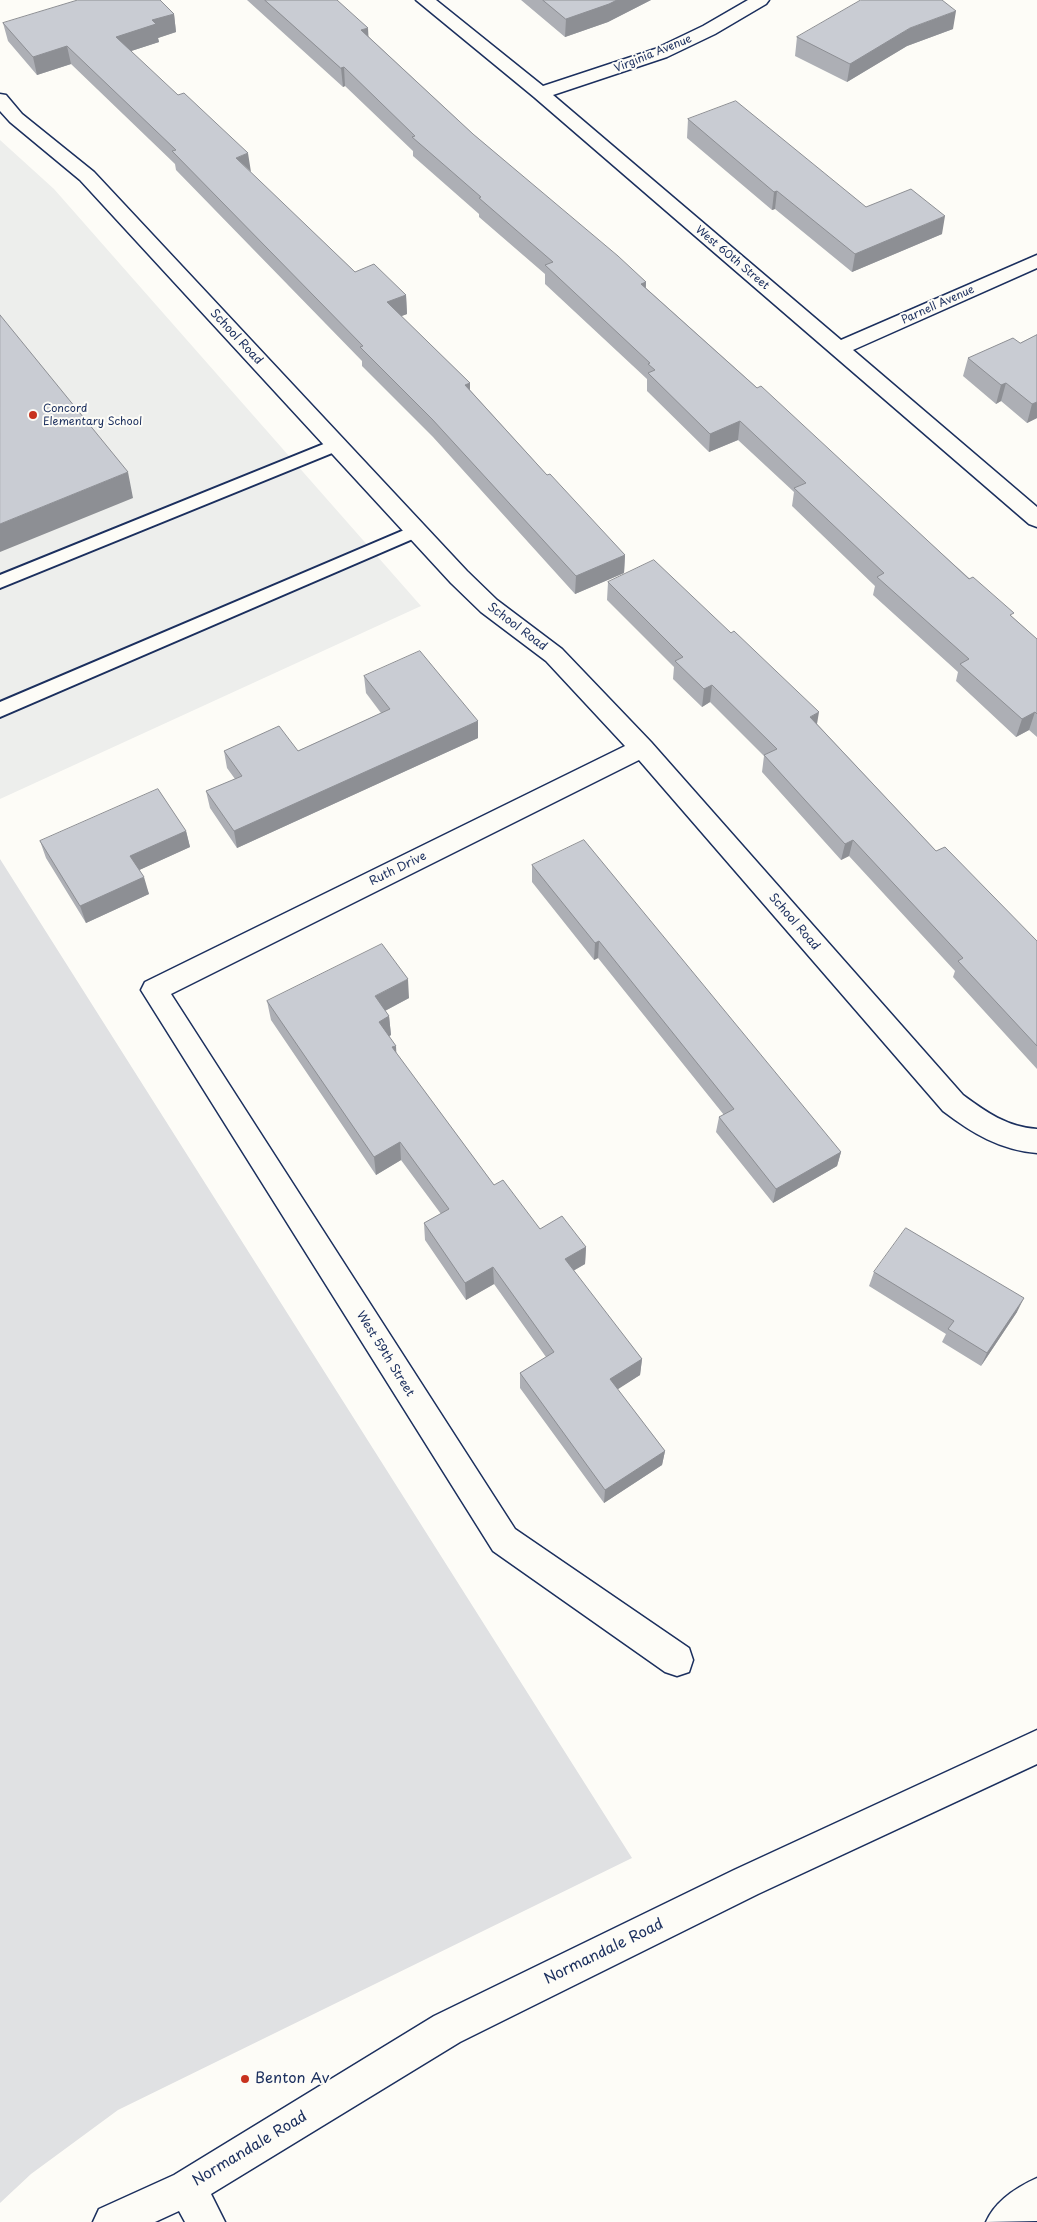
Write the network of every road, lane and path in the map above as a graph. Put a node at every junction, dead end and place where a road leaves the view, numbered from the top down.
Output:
1 (425, 0) edge
2 (760, 0) edge
3 (540, 94) junction
4 (0, 99) edge
5 (1037, 261) edge
6 (839, 349) junction
7 (336, 445) junction
8 (1037, 520) edge
9 (416, 531) junction
10 (0, 582) edge
11 (0, 710) edge
12 (642, 748) junction
13 (154, 990) joint
14 (1037, 1141) edge
15 (677, 1660) dead end
16 (1037, 1747) edge
17 (187, 2188) junction
18 (1037, 2197) edge
19 (112, 2222) edge
20 (154, 2222) edge
21 (206, 2222) edge
22 (1005, 2222) edge

1 - 3 main road, West 60th Street
2 - 3 main road, Virginia Avenue
3 - 6 main road, West 60th Street
4 - 7 main road, School Road
5 - 6 main road, Parnell Avenue
6 - 8 main road, West 60th Street
7 - 9 main road, School Road
7 - 10 lane
9 - 11 lane
9 - 12 main road, School Road
12 - 13 main road, Ruth Drive
12 - 14 main road, School Road
13 - 15 main road, West 59th Street
16 - 17 main road, Normandale Road
17 - 19 main road, Normandale Road
17 - 20 main road, Normandale Road
17 - 21 main road
18 - 22 main road

